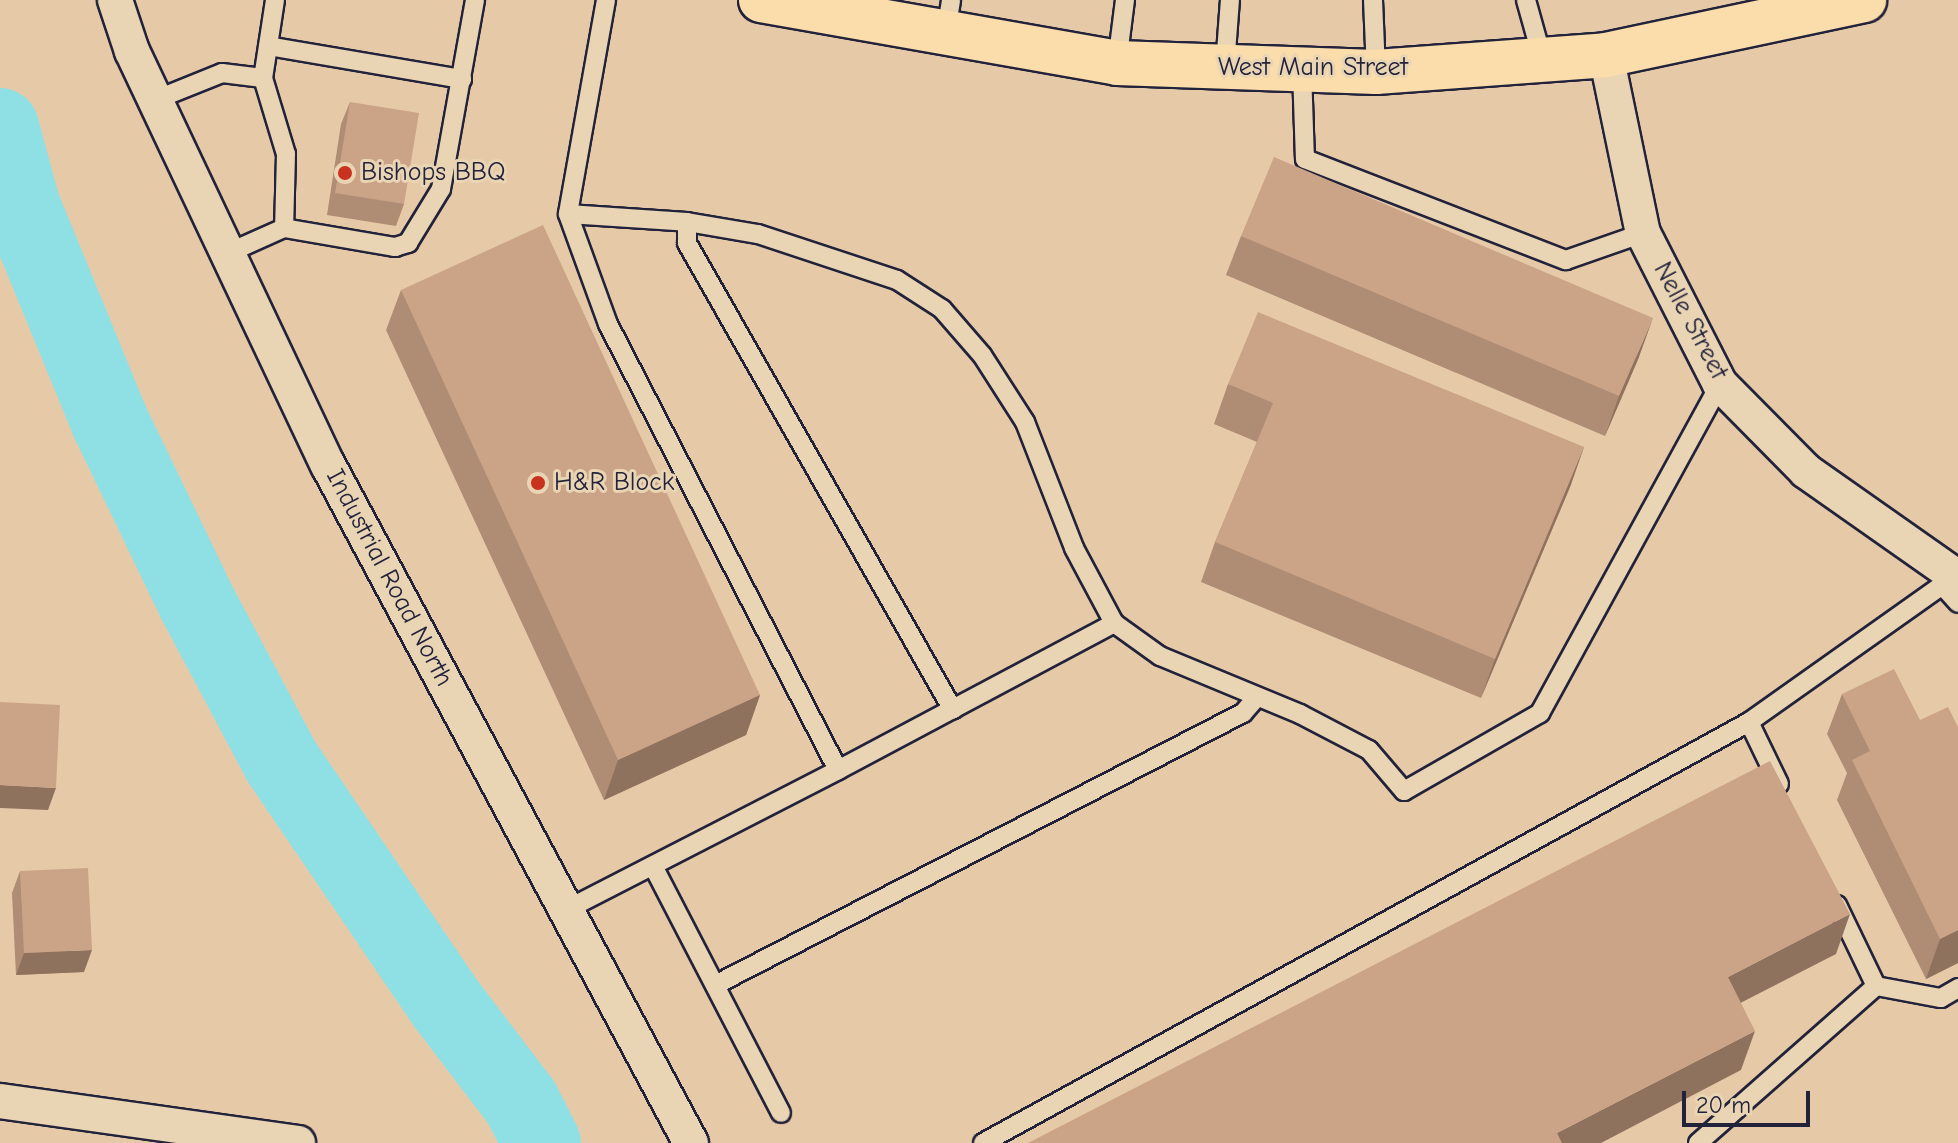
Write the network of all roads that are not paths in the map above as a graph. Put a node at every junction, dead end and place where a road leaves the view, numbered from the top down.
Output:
1 (115, 0) edge
2 (275, 0) edge
3 (475, 0) edge
4 (606, 0) edge
5 (761, 0) edge
6 (1125, 0) edge
7 (1230, 0) edge
8 (1373, 0) edge
9 (1526, 0) edge
10 (1864, 0) edge
11 (948, 16) edge
12 (268, 46) junction
13 (1606, 55) junction
14 (1543, 61) junction
15 (1117, 63) junction
16 (1225, 69) junction
17 (1302, 70) junction
18 (1376, 72) junction
19 (263, 78) junction
20 (462, 79) junction
21 (155, 100) junction
22 (568, 214) junction
23 (687, 222) junction
24 (284, 228) junction
25 (1643, 233) junction
26 (228, 253) junction
27 (1720, 384) junction
28 (1953, 586) edge
29 (1114, 623) junction
30 (1257, 697) junction
31 (953, 710) junction
32 (1749, 722) junction
33 (838, 770) junction
34 (1789, 805) edge
35 (653, 866) junction
36 (1829, 888) edge
37 (566, 910) junction
38 (715, 985) junction
39 (1876, 986) junction
40 (1958, 988) edge
41 (0, 1101) edge
42 (781, 1113) dead end
43 (298, 1143) edge
44 (691, 1143) edge
45 (983, 1143) edge
46 (1698, 1143) edge

1 - 21 street, Industrial Road North
2 - 12 lane
3 - 20 lane
4 - 22 lane
5 - 11 main road, West Main Street
6 - 15 lane
7 - 16 lane
8 - 18 lane
9 - 14 lane
10 - 13 main road, West Main Street
11 - 15 main road, West Main Street
12 - 19 lane
12 - 20 lane
13 - 14 main road, West Main Street
13 - 25 street, Nelle Street
14 - 18 main road, West Main Street
15 - 16 main road, West Main Street
16 - 17 main road, West Main Street
17 - 18 main road, West Main Street
17 - 25 lane
19 - 21 lane
19 - 24 lane
20 - 24 lane
21 - 26 street, Industrial Road North
22 - 23 lane
22 - 33 lane
23 - 29 lane
23 - 31 lane
24 - 26 lane
25 - 27 street, Nelle Street
26 - 37 street, Industrial Road North
27 - 28 street, Nelle Street
27 - 30 lane
28 - 32 lane
29 - 30 lane
29 - 31 lane
30 - 38 lane
31 - 33 lane
32 - 34 lane
32 - 45 lane
33 - 35 lane
35 - 37 lane
35 - 38 lane
36 - 39 lane
37 - 44 street, Industrial Road North
38 - 42 lane
39 - 40 lane
39 - 46 lane
41 - 43 street

